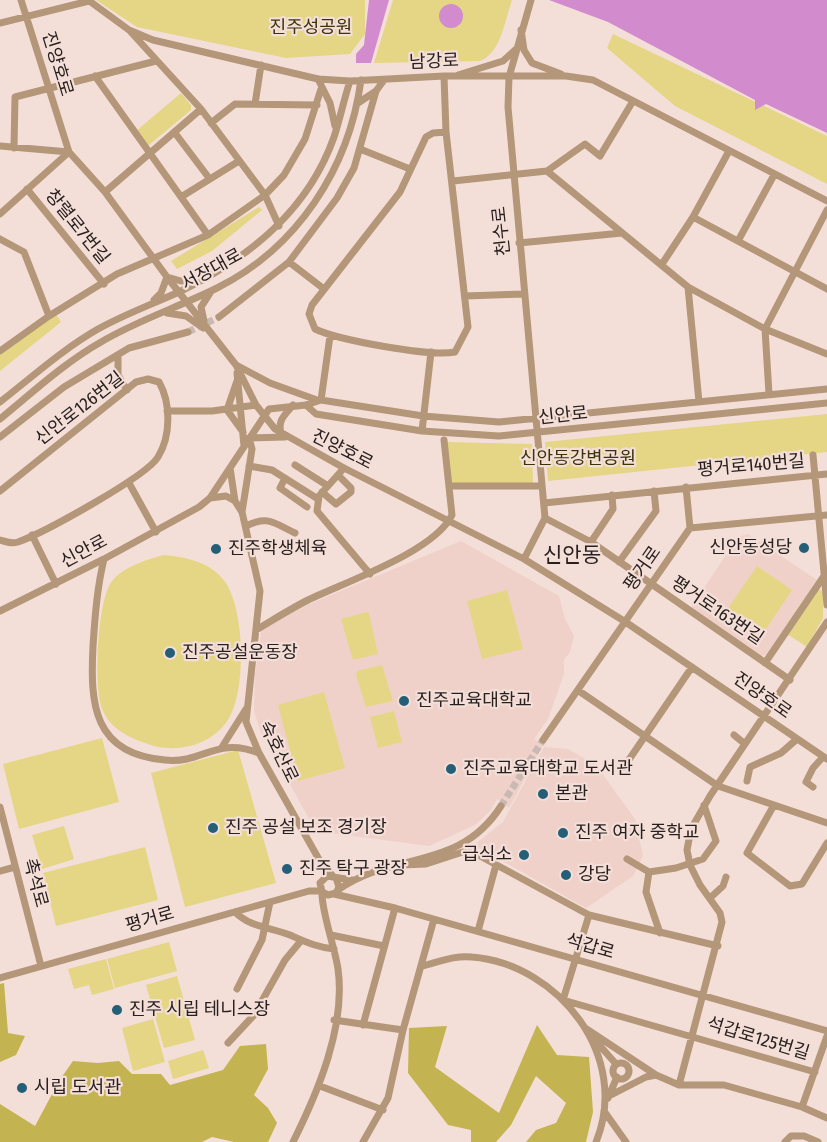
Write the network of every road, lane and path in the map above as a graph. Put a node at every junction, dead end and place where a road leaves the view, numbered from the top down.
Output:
1 (21, 0) edge
2 (531, 0) edge
3 (88, 1) edge
4 (26, 16) junction
5 (0, 23) edge
6 (521, 27) junction
7 (129, 30) junction
8 (515, 50) junction
9 (156, 61) junction
10 (261, 65) junction
11 (95, 76) junction
12 (444, 76) junction
13 (456, 76) junction
14 (566, 76) junction
15 (509, 77) junction
16 (318, 79) junction
17 (361, 80) junction
18 (384, 80) junction
19 (350, 81) junction
20 (48, 87) junction
21 (321, 89) junction
22 (376, 91) junction
23 (633, 101) junction
24 (358, 103) junction
25 (255, 104) junction
26 (317, 105) junction
27 (201, 109) junction
28 (211, 123) junction
29 (336, 131) junction
30 (446, 132) junction
31 (175, 133) junction
32 (0, 146) edge
33 (14, 148) junction
34 (360, 149) junction
35 (729, 151) junction
36 (69, 152) junction
37 (148, 153) junction
38 (239, 161) junction
39 (410, 169) junction
40 (547, 171) junction
41 (512, 174) junction
42 (774, 175) junction
43 (209, 178) junction
44 (453, 181) junction
45 (27, 189) junction
46 (105, 192) junction
47 (265, 195) junction
48 (181, 198) junction
49 (827, 201) edge
50 (827, 210) edge
51 (0, 214) edge
52 (693, 218) junction
53 (279, 226) junction
54 (622, 233) junction
55 (208, 235) junction
56 (0, 239) edge
57 (738, 241) junction
58 (519, 243) junction
59 (153, 258) junction
60 (290, 262) junction
61 (662, 264) junction
62 (794, 271) junction
63 (166, 277) junction
64 (205, 279) junction
65 (104, 284) junction
66 (688, 287) junction
67 (324, 289) junction
68 (827, 289) edge
69 (180, 291) junction
70 (211, 291) junction
71 (523, 294) junction
72 (465, 296) junction
73 (187, 301) junction
74 (151, 303) junction
75 (164, 313) junction
76 (49, 316) junction
77 (219, 317) tunnel mouth
78 (765, 329) junction
79 (208, 331) junction
80 (188, 332) tunnel mouth
81 (330, 336) junction
82 (0, 351) edge
83 (430, 352) junction
84 (827, 354) edge
85 (118, 355) junction
86 (236, 365) junction
87 (238, 379) junction
88 (827, 389) edge
89 (127, 390) junction
90 (769, 394) junction
91 (319, 400) junction
92 (0, 402) edge
93 (699, 402) junction
94 (827, 403) edge
95 (256, 405) junction
96 (293, 405) junction
97 (306, 405) junction
98 (242, 408) junction
99 (227, 410) junction
100 (167, 411) junction
101 (262, 415) junction
102 (423, 416) junction
103 (0, 419) edge
104 (536, 420) junction
105 (422, 431) junction
106 (537, 434) junction
107 (247, 435) junction
108 (283, 435) junction
109 (0, 437) edge
110 (444, 440) dead end
111 (813, 455) dead end
112 (295, 465) dead end
113 (249, 466) junction
114 (230, 468) junction
115 (344, 468) junction
116 (827, 474) edge
117 (338, 475) junction
118 (815, 475) junction
119 (285, 478) junction
120 (129, 483) junction
121 (449, 486) junction
122 (542, 486) junction
123 (686, 487) junction
124 (0, 491) edge
125 (654, 491) junction
126 (323, 492) junction
127 (612, 495) junction
128 (210, 498) junction
129 (236, 501) junction
130 (544, 502) junction
131 (307, 507) dead end
132 (242, 512) junction
133 (823, 515) edge
134 (545, 518) junction
135 (449, 520) junction
136 (246, 526) junction
137 (690, 528) junction
138 (156, 532) junction
139 (295, 533) dead end
140 (32, 535) junction
141 (0, 540) edge
142 (591, 542) junction
143 (825, 554) edge
144 (104, 559) junction
145 (524, 559) junction
146 (619, 562) junction
147 (370, 574) junction
148 (824, 576) junction
149 (56, 584) junction
150 (651, 585) junction
151 (827, 605) edge
152 (0, 611) edge
153 (624, 621) junction
154 (827, 622) edge
155 (256, 630) junction
156 (765, 663) junction
157 (692, 667) junction
158 (790, 680) junction
159 (579, 691) junction
160 (246, 709) junction
161 (765, 716) junction
162 (734, 735) dead end
163 (646, 738) junction
164 (797, 739) junction
165 (543, 740) tunnel mouth
166 (745, 744) junction
167 (222, 747) junction
168 (259, 753) junction
169 (825, 758) edge
170 (624, 767) dead end
171 (747, 781) dead end
172 (718, 786) junction
173 (813, 787) dead end
174 (704, 805) junction
175 (774, 805) junction
176 (501, 806) tunnel mouth
177 (0, 807) edge
178 (827, 824) edge
179 (827, 843) edge
180 (627, 859) dead end
181 (321, 863) junction
182 (402, 865) junction
183 (496, 865) junction
184 (690, 865) junction
185 (15, 867) junction
186 (0, 871) edge
187 (649, 872) junction
188 (334, 877) junction
189 (726, 877) dead end
190 (321, 880) junction
191 (352, 880) junction
192 (309, 891) junction
193 (322, 891) junction
194 (335, 892) junction
195 (710, 898) junction
196 (270, 902) junction
197 (324, 905) junction
198 (395, 908) junction
199 (235, 912) junction
200 (589, 915) junction
201 (434, 919) junction
202 (265, 929) junction
203 (478, 931) junction
204 (660, 933) junction
205 (331, 935) junction
206 (300, 942) junction
207 (384, 946) junction
208 (718, 946) junction
209 (334, 949) junction
210 (576, 959) junction
211 (41, 966) junction
212 (422, 966) junction
213 (0, 978) edge
214 (237, 989) dead end
215 (703, 995) junction
216 (563, 999) junction
217 (334, 1020) junction
218 (363, 1024) junction
219 (585, 1028) junction
220 (403, 1030) junction
221 (827, 1031) edge
222 (692, 1035) junction
223 (827, 1036) edge
224 (228, 1042) dead end
225 (616, 1064) junction
226 (815, 1072) junction
227 (629, 1073) junction
228 (656, 1075) junction
229 (617, 1077) junction
230 (646, 1077) junction
231 (679, 1085) junction
232 (320, 1086) junction
233 (609, 1096) junction
234 (802, 1107) junction
235 (383, 1110) junction
236 (604, 1111) junction
237 (827, 1117) edge
238 (293, 1142) edge
239 (363, 1142) edge
240 (596, 1142) edge
241 (626, 1142) edge
242 (785, 1142) edge
243 (818, 1142) edge

1 - 4 street, 진양호로
2 - 6 street, 천수로
3 - 4 street
3 - 7 street, 남강로
4 - 5 street
4 - 20 street, 진양호로
6 - 8 street, 천수로
6 - 14 street
7 - 9 street
7 - 10 street, 남강로
8 - 13 street
8 - 15 street, 천수로
9 - 11 street
9 - 27 street
10 - 16 street, 남강로
10 - 25 street
11 - 20 street
11 - 37 street
12 - 13 street, 남강로
12 - 18 street, 남강로
12 - 30 street
13 - 15 street, 남강로
14 - 15 street, 남강로
14 - 23 street, 남강로
15 - 41 street, 천수로
16 - 19 street, 남강로
16 - 21 street
17 - 18 street, 남강로
17 - 19 street, 남강로
17 - 24 street, 서장대로
18 - 22 street
19 - 29 street, 서장대로
20 - 33 street
20 - 36 street, 진양호로
21 - 26 street
21 - 29 street
22 - 24 street
22 - 34 street
23 - 35 street, 남강로
23 - 40 street
24 - 70 street, 서장대로
25 - 26 street
25 - 28 street
26 - 47 street
27 - 28 street
27 - 31 street
28 - 38 street
29 - 53 street, 서장대로
30 - 39 street
30 - 44 street
31 - 37 street
31 - 43 street
32 - 33 street
33 - 36 street
34 - 39 street
34 - 60 street
35 - 42 street, 남강로
35 - 52 street
36 - 45 street
36 - 46 street, 진양호로
37 - 46 street
37 - 48 street
38 - 43 street
38 - 47 street
39 - 67 street
40 - 41 street
40 - 54 street
41 - 44 street
41 - 58 street, 천수로
42 - 49 street, 남강로
42 - 57 street
43 - 48 street
44 - 72 street
45 - 51 street
45 - 65 street, 창렬로7번길
46 - 59 street, 진양호로
47 - 53 street
47 - 55 street
48 - 55 street
50 - 62 street
52 - 57 street
52 - 61 street
53 - 64 street, 서장대로
54 - 58 street
54 - 61 street
55 - 59 street
56 - 76 street
57 - 62 street
58 - 71 street, 천수로
59 - 63 street, 진양호로
59 - 65 street
60 - 67 street
60 - 77 street
61 - 66 street
62 - 68 street
62 - 78 street
63 - 64 street
63 - 69 street, 진양호로
63 - 74 street
64 - 69 street, 서장대로
65 - 76 street
66 - 78 street
66 - 93 street
67 - 81 street
69 - 73 street, 진양호로
69 - 74 street, 서장대로
70 - 73 street, 서장대로
70 - 79 street
71 - 72 street
71 - 104 street, 천수로
72 - 83 street
73 - 75 street, 서장대로
73 - 79 street, 진양호로
74 - 92 street, 서장대로
75 - 79 street
75 - 103 street, 서장대로
76 - 82 street
78 - 84 street
78 - 90 street
79 - 86 street, 진양호로
80 - 85 street
81 - 83 street
81 - 91 street
83 - 102 street
85 - 89 street
85 - 109 street
86 - 87 street
86 - 91 street
86 - 95 street, 진양호로
87 - 98 street
87 - 99 street
88 - 90 street, 신안로
89 - 100 street, 신안로126번길
89 - 124 street, 신안로126번길
90 - 93 street, 신안로
91 - 97 street, 신안로
91 - 102 street, 신안로
93 - 104 street, 신안로
94 - 106 street, 신안로
95 - 98 street
95 - 101 street, 진양호로
96 - 97 street, 신안로
96 - 101 street, 신안로
96 - 108 street
97 - 105 street, 신안로
98 - 99 street
98 - 107 street
99 - 100 street
99 - 107 street
100 - 120 street, 신안로126번길
101 - 107 street
101 - 108 street, 진양호로
102 - 104 street, 신안로
102 - 105 street
104 - 106 street, 천수로
105 - 106 street, 신안로
106 - 122 street, 천수로
107 - 108 street
107 - 113 street
107 - 114 street, 신안로
108 - 115 street, 진양호로
110 - 121 street
111 - 118 street
112 - 126 street
113 - 119 street
113 - 132 street
114 - 128 street, 신안로
114 - 129 street, 숙호산로
115 - 117 street
115 - 135 street, 진양호로
116 - 118 street
117 - 126 street
117 - 126 street
118 - 123 street, 평거로140번길
118 - 133 street, 평거로140번길
119 - 126 street
119 - 131 street
120 - 138 street
120 - 140 street, 신안로126번길
121 - 122 street
121 - 135 street
122 - 130 street, 천수로
123 - 125 street, 평거로140번길
123 - 137 street
125 - 127 street, 평거로140번길
125 - 146 street
126 - 147 street
127 - 130 street, 평거로140번길
127 - 142 street
128 - 129 street
128 - 138 street, 신안로
129 - 132 street, 숙호산로
130 - 134 street, 천수로
132 - 136 street, 숙호산로
133 - 137 street
133 - 143 street, 평거로140번길
134 - 142 street, 평거로163번길
134 - 145 street
135 - 145 street, 진양호로
135 - 147 street
136 - 139 street
136 - 155 street, 숙호산로
137 - 150 street, 평거로
138 - 144 street, 신안로
140 - 141 street, 신안로126번길
140 - 149 street
142 - 146 street, 평거로163번길
143 - 148 street, 평거로140번길
144 - 149 street, 신안로
144 - 167 street
145 - 153 street, 진양호로
146 - 150 street, 평거로163번길
147 - 155 street
148 - 151 street, 평거로140번길
148 - 156 street, 평거로163번길
149 - 152 street, 신안로
150 - 153 street, 평거로
150 - 156 street, 평거로163번길
153 - 157 street, 진양호로
153 - 159 street, 평거로
154 - 158 street
155 - 160 street, 숙호산로
156 - 158 street, 평거로163번길
157 - 161 street, 진양호로
157 - 163 street
158 - 161 street
159 - 163 street
159 - 165 street, 평거로
160 - 167 street
160 - 168 street, 숙호산로
161 - 164 street, 진양호로
161 - 166 street
162 - 166 street
163 - 170 street
163 - 172 street
164 - 169 street, 진양호로
164 - 171 street
166 - 172 street
167 - 168 street
168 - 181 street, 숙호산로
169 - 173 street
172 - 174 street
172 - 175 street
174 - 184 street
174 - 184 street
175 - 178 street
175 - 179 street
176 - 182 street
177 - 185 street, 촉석로
180 - 187 street
181 - 188 street
181 - 190 street
182 - 183 street
182 - 191 street
183 - 200 street
183 - 203 street
184 - 187 street
184 - 195 street
185 - 186 street
185 - 211 street, 촉석로
187 - 204 street
188 - 190 street
188 - 191 street
188 - 194 street
189 - 195 street
190 - 192 street
190 - 193 street
191 - 194 street
192 - 193 street, 석갑로
192 - 196 street, 평거로
193 - 194 street, 석갑로
193 - 197 street
194 - 197 street
194 - 198 street, 석갑로
195 - 208 street
196 - 199 street, 평거로
196 - 202 street
197 - 205 street
198 - 201 street, 석갑로
198 - 207 street
199 - 202 street
199 - 211 street, 평거로
200 - 204 street
200 - 210 street
201 - 203 street, 석갑로
201 - 212 street
202 - 206 street
202 - 214 street
203 - 210 street, 석갑로
204 - 208 street
205 - 207 street
205 - 209 street
206 - 209 street
206 - 224 street
207 - 218 street
208 - 215 street
209 - 217 street
210 - 215 street, 석갑로
210 - 216 street
211 - 213 street, 평거로
212 - 216 street
212 - 220 street
215 - 221 street, 석갑로
215 - 222 street
216 - 219 street
216 - 222 street, 석갑로125번길
217 - 218 street
217 - 232 street
218 - 220 street
219 - 225 street
219 - 228 street
219 - 236 street
220 - 235 street
222 - 226 street, 석갑로125번길
222 - 231 street
223 - 226 street, 석갑로125번길
225 - 227 street
225 - 229 street
226 - 234 street, 석갑로125번길
227 - 229 street
227 - 230 street
228 - 230 street
228 - 231 street
229 - 233 street
230 - 233 street
231 - 234 street
232 - 235 street
232 - 238 street
233 - 236 street
234 - 237 street
235 - 239 street
236 - 240 street
236 - 241 street
242 - 243 street

